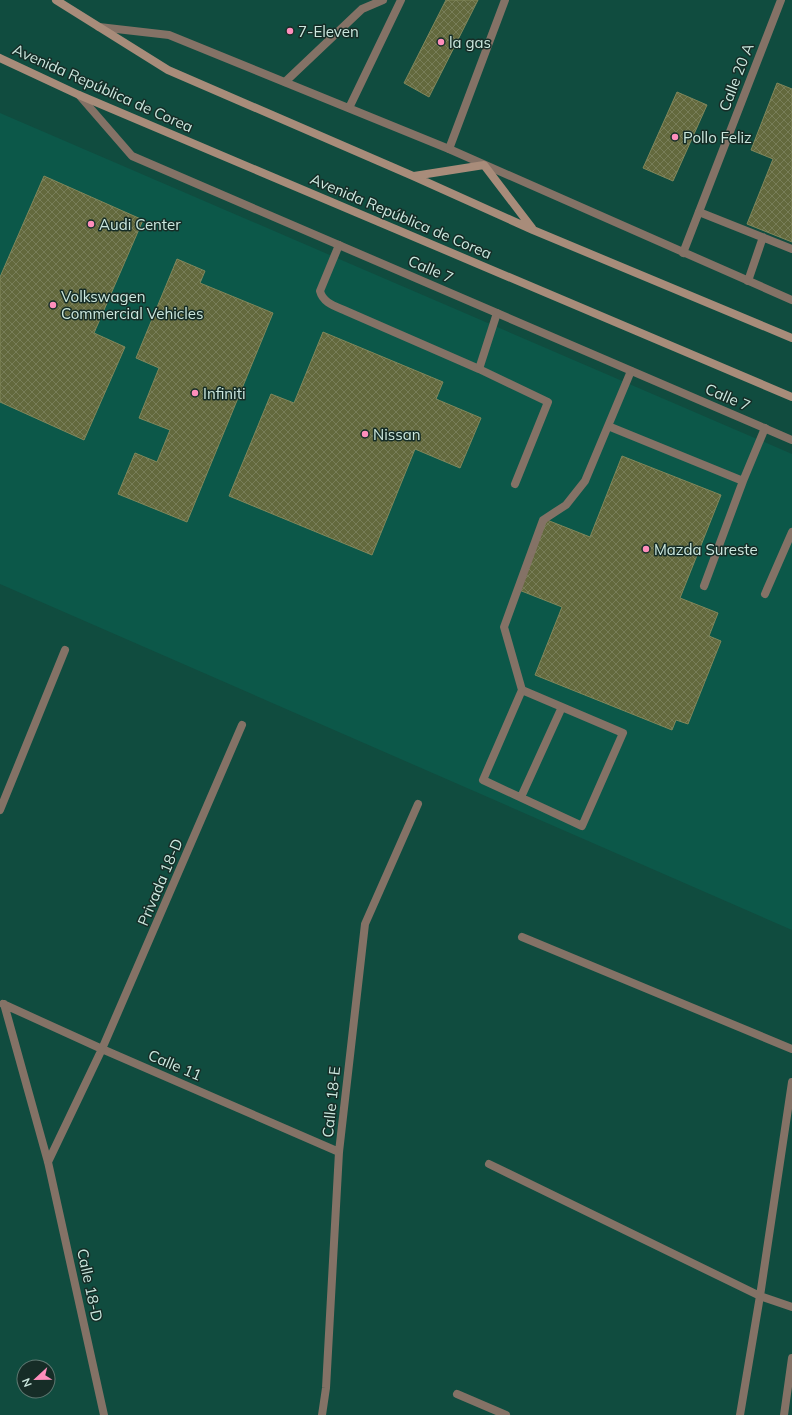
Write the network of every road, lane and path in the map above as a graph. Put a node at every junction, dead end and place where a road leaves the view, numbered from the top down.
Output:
1 (56, 0) edge
2 (383, 0) edge
3 (401, 0) edge
4 (505, 0) edge
5 (781, 0) edge
6 (99, 27) junction
7 (0, 58) edge
8 (285, 82) junction
9 (79, 95) junction
10 (349, 108) junction
11 (449, 149) junction
12 (484, 165) junction
13 (413, 176) junction
14 (699, 212) junction
15 (533, 230) junction
16 (763, 237) junction
17 (339, 245) junction
18 (792, 248) edge
19 (683, 253) junction
20 (748, 281) junction
21 (792, 300) edge
22 (496, 312) junction
23 (792, 338) edge
24 (479, 369) junction
25 (631, 371) junction
26 (792, 397) edge
27 (608, 426) junction
28 (765, 428) junction
29 (792, 440) edge
30 (743, 481) junction
31 (515, 484) dead end
32 (792, 532) edge
33 (704, 586) dead end
34 (765, 594) dead end
35 (65, 650) dead end
36 (522, 690) junction
37 (562, 707) junction
38 (242, 725) dead end
39 (521, 797) junction
40 (418, 804) dead end
41 (0, 810) edge
42 (522, 937) dead end
43 (2, 1004) edge
44 (102, 1049) junction
45 (792, 1049) edge
46 (792, 1082) edge
47 (339, 1152) junction
48 (48, 1162) junction
49 (489, 1164) dead end
50 (760, 1296) junction
51 (792, 1307) edge
52 (792, 1358) edge
53 (457, 1394) dead end
54 (104, 1415) edge
55 (322, 1415) edge
56 (506, 1415) edge
57 (740, 1415) edge
58 (784, 1415) edge

1 - 6 main road
2 - 8 street
3 - 10 street
4 - 11 street
5 - 14 street, Calle 20 A
6 - 8 street
6 - 13 main road
7 - 9 main road, Avenida República de Corea
8 - 10 street
9 - 17 street, Calle 7
9 - 26 main road, Avenida República de Corea
10 - 11 street
11 - 12 street
12 - 13 main road
12 - 15 main road
12 - 19 street
13 - 15 main road
14 - 16 street
14 - 19 street, Calle 20 A
15 - 23 main road
16 - 18 street
16 - 20 street
17 - 22 street, Calle 7
17 - 24 street
19 - 20 street
20 - 21 street
22 - 24 street
22 - 25 street, Calle 7
24 - 31 street
25 - 27 street
25 - 28 street, Calle 7
27 - 30 street
27 - 36 street
28 - 29 street, Calle 7
28 - 30 street
30 - 33 street
32 - 34 street
35 - 41 street
36 - 37 street
36 - 39 street
37 - 39 street
37 - 39 street
38 - 44 street, Privada 18-D
40 - 47 street, Calle 18-E
42 - 45 street
43 - 44 street, Calle 11
43 - 48 street, Calle 18-D
44 - 47 street, Calle 11
44 - 48 street
46 - 50 street
47 - 55 street, Calle 18-E
48 - 54 street, Calle 18-D
49 - 50 street
50 - 51 street
50 - 57 street
52 - 58 street
53 - 56 street

